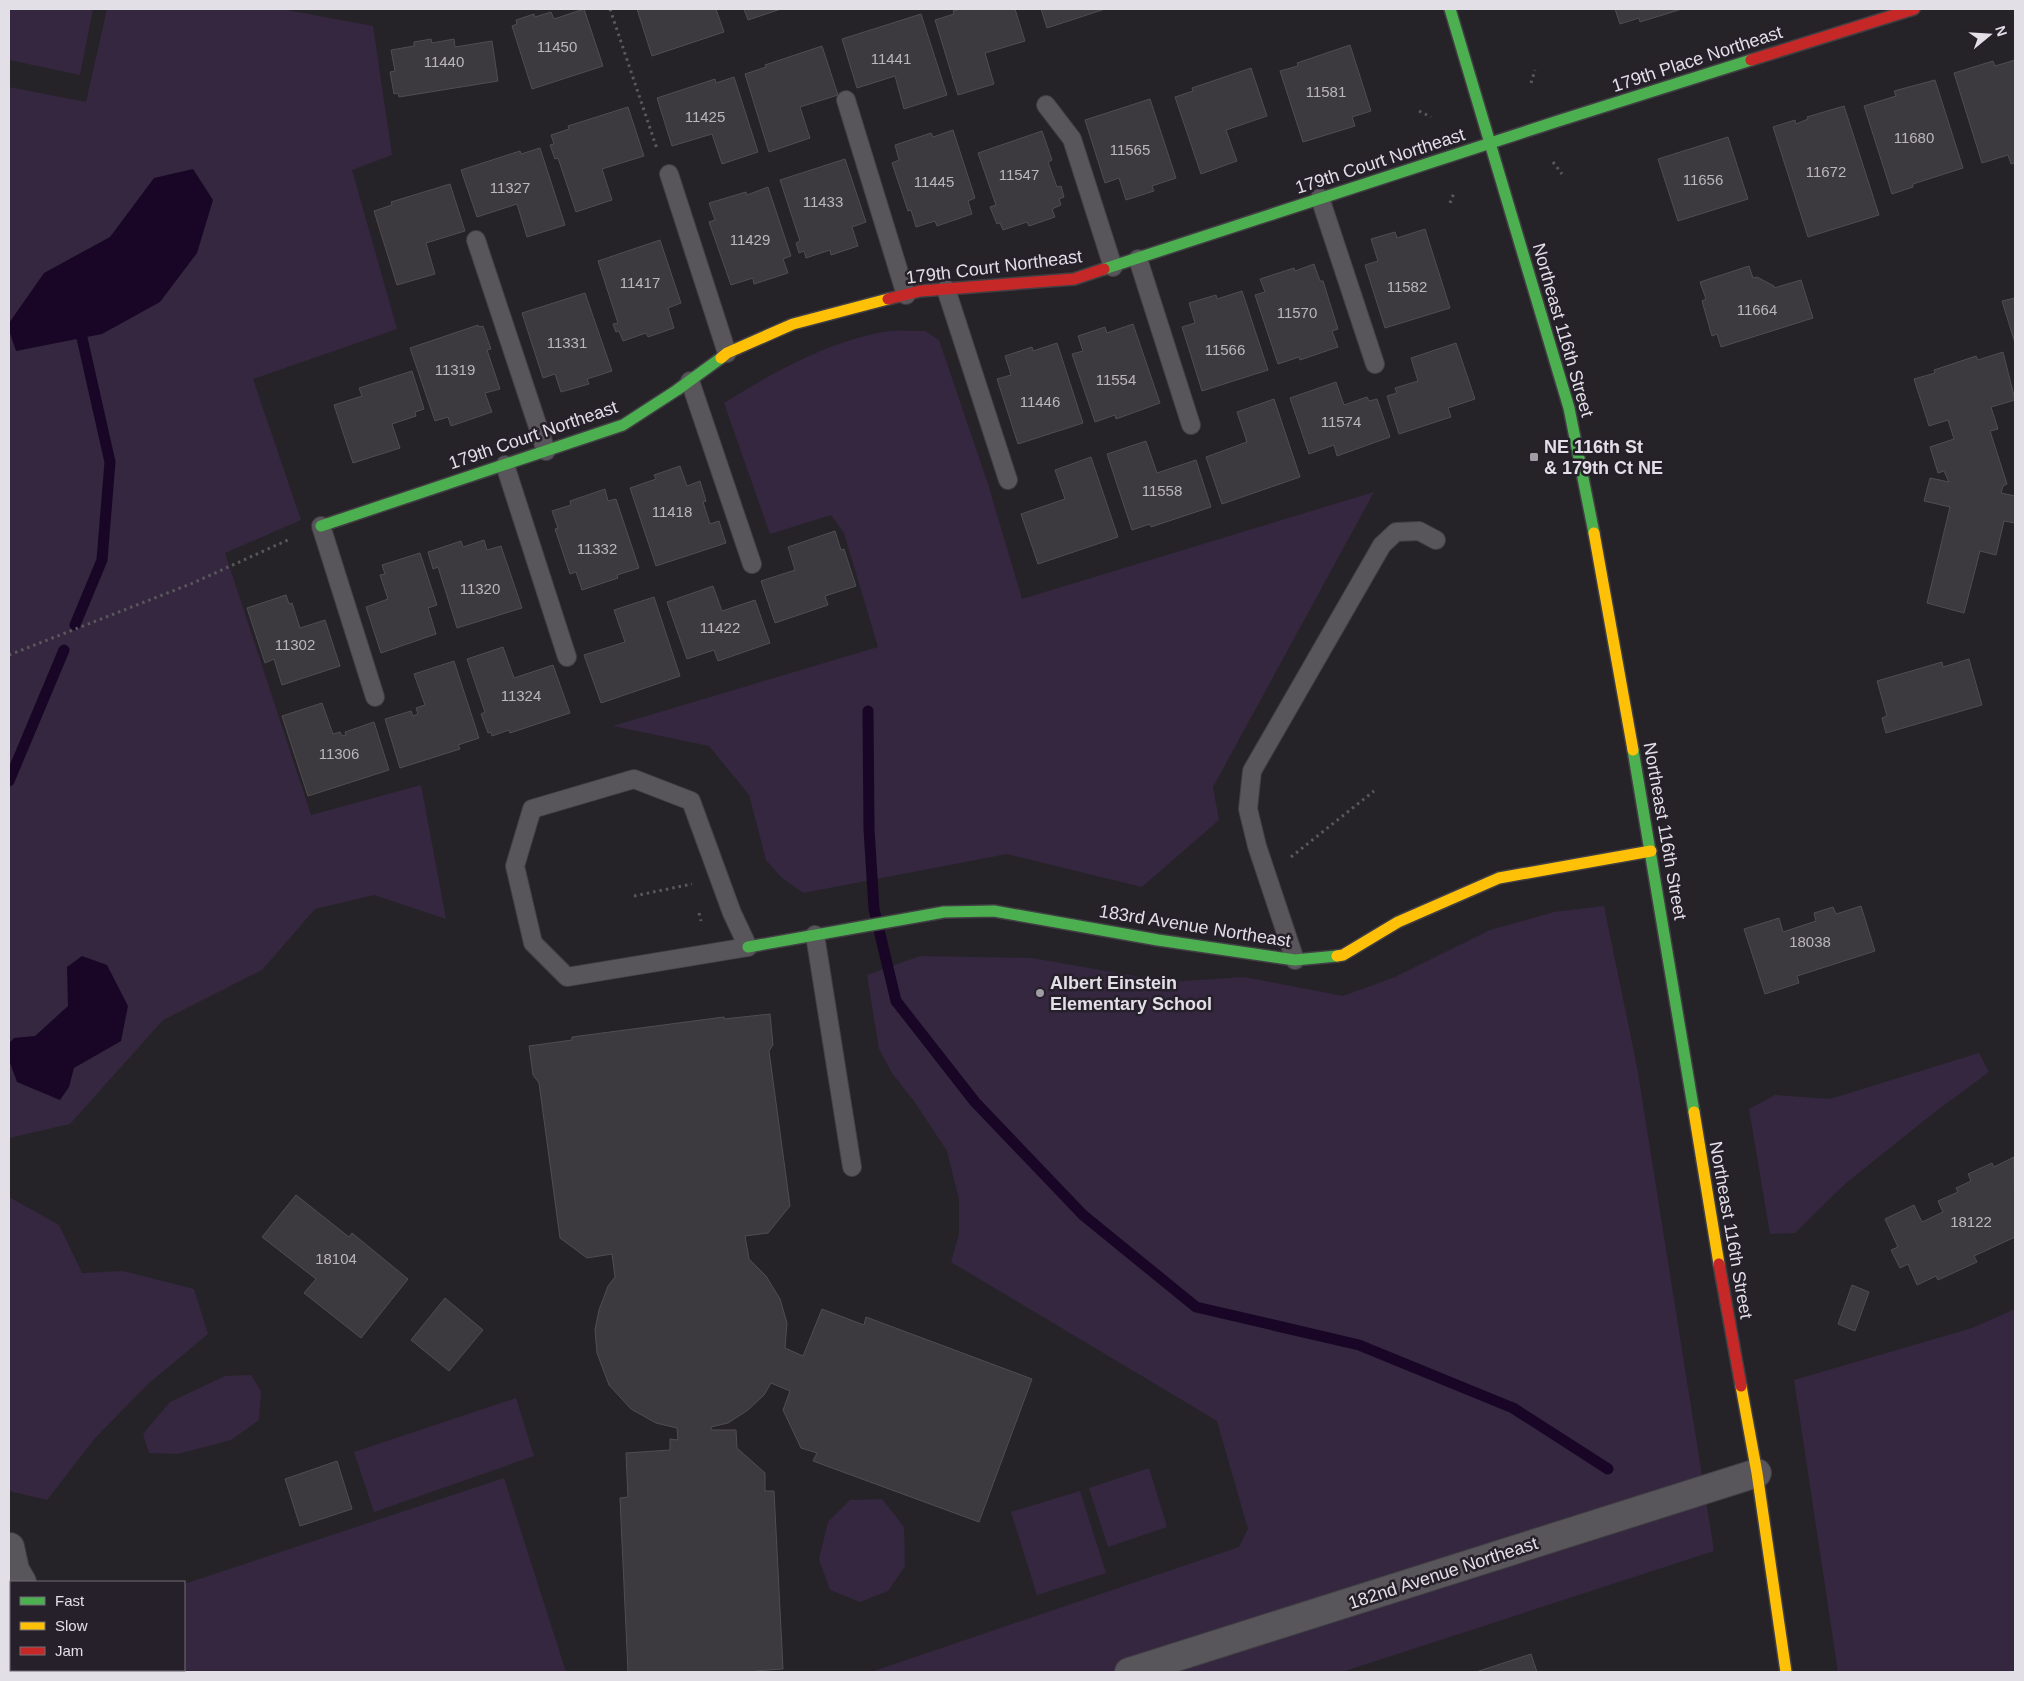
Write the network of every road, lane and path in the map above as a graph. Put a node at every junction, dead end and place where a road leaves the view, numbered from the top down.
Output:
1 (610, 9) edge
2 (1450, 9) edge
3 (1914, 9) edge
4 (1535, 70) dead end
5 (1531, 83) dead end
6 (846, 100) dead end
7 (1046, 105) dead end
8 (1419, 111) dead end
9 (1431, 117) dead end
10 (1490, 143) junction
11 (1553, 162) dead end
12 (669, 174) joint
13 (1562, 174) dead end
14 (1454, 193) dead end
15 (1320, 198) junction
16 (1450, 203) dead end
17 (476, 240) dead end
18 (1138, 259) junction
19 (1113, 267) junction
20 (946, 289) junction
21 (906, 295) junction
22 (726, 353) junction
23 (1375, 364) dead end
24 (690, 381) junction
25 (1191, 425) dead end
26 (546, 451) junction
27 (505, 465) junction
28 (1008, 480) dead end
29 (321, 526) junction
30 (1436, 540) dead end
31 (752, 564) dead end
32 (9, 655) edge
33 (567, 657) dead end
34 (375, 697) dead end
35 (1374, 791) dead end
36 (1650, 851) junction
37 (1289, 859) dead end
38 (694, 884) dead end
39 (634, 896) dead end
40 (815, 935) junction
41 (748, 947) junction
42 (1295, 960) junction
43 (852, 1167) dead end
44 (1757, 1473) junction
45 (10, 1546) dead end
46 (21, 1581) edge
47 (1129, 1672) edge
48 (1786, 1672) edge

1 - 12 path
2 - 10 street, Northeast 116th Street
3 - 10 street, 179th Place Northeast
4 - 5 path
6 - 21 lane
7 - 19 lane
8 - 9 path
10 - 15 street, 179th Court Northeast
10 - 36 street, Northeast 116th Street
11 - 13 path
12 - 22 lane
14 - 16 path
15 - 18 street, 179th Court Northeast
15 - 23 lane
17 - 26 lane
18 - 19 street, 179th Court Northeast
18 - 25 lane
19 - 20 street, 179th Court Northeast
20 - 21 street, 179th Court Northeast
20 - 28 lane
21 - 22 street, 179th Court Northeast
22 - 24 street, 179th Court Northeast
24 - 26 street, 179th Court Northeast
24 - 31 lane
26 - 27 street, 179th Court Northeast
27 - 29 street, 179th Court Northeast
27 - 33 lane
29 - 32 path
29 - 34 lane
30 - 42 lane
35 - 37 path
36 - 42 street, 183rd Avenue Northeast
36 - 44 street, Northeast 116th Street
38 - 39 path
40 - 41 street, 183rd Avenue Northeast
40 - 42 street, 183rd Avenue Northeast
40 - 43 lane
41 - 41 lane
44 - 47 street, 182nd Avenue Northeast
44 - 48 street, Northeast 116th Street
45 - 46 street

